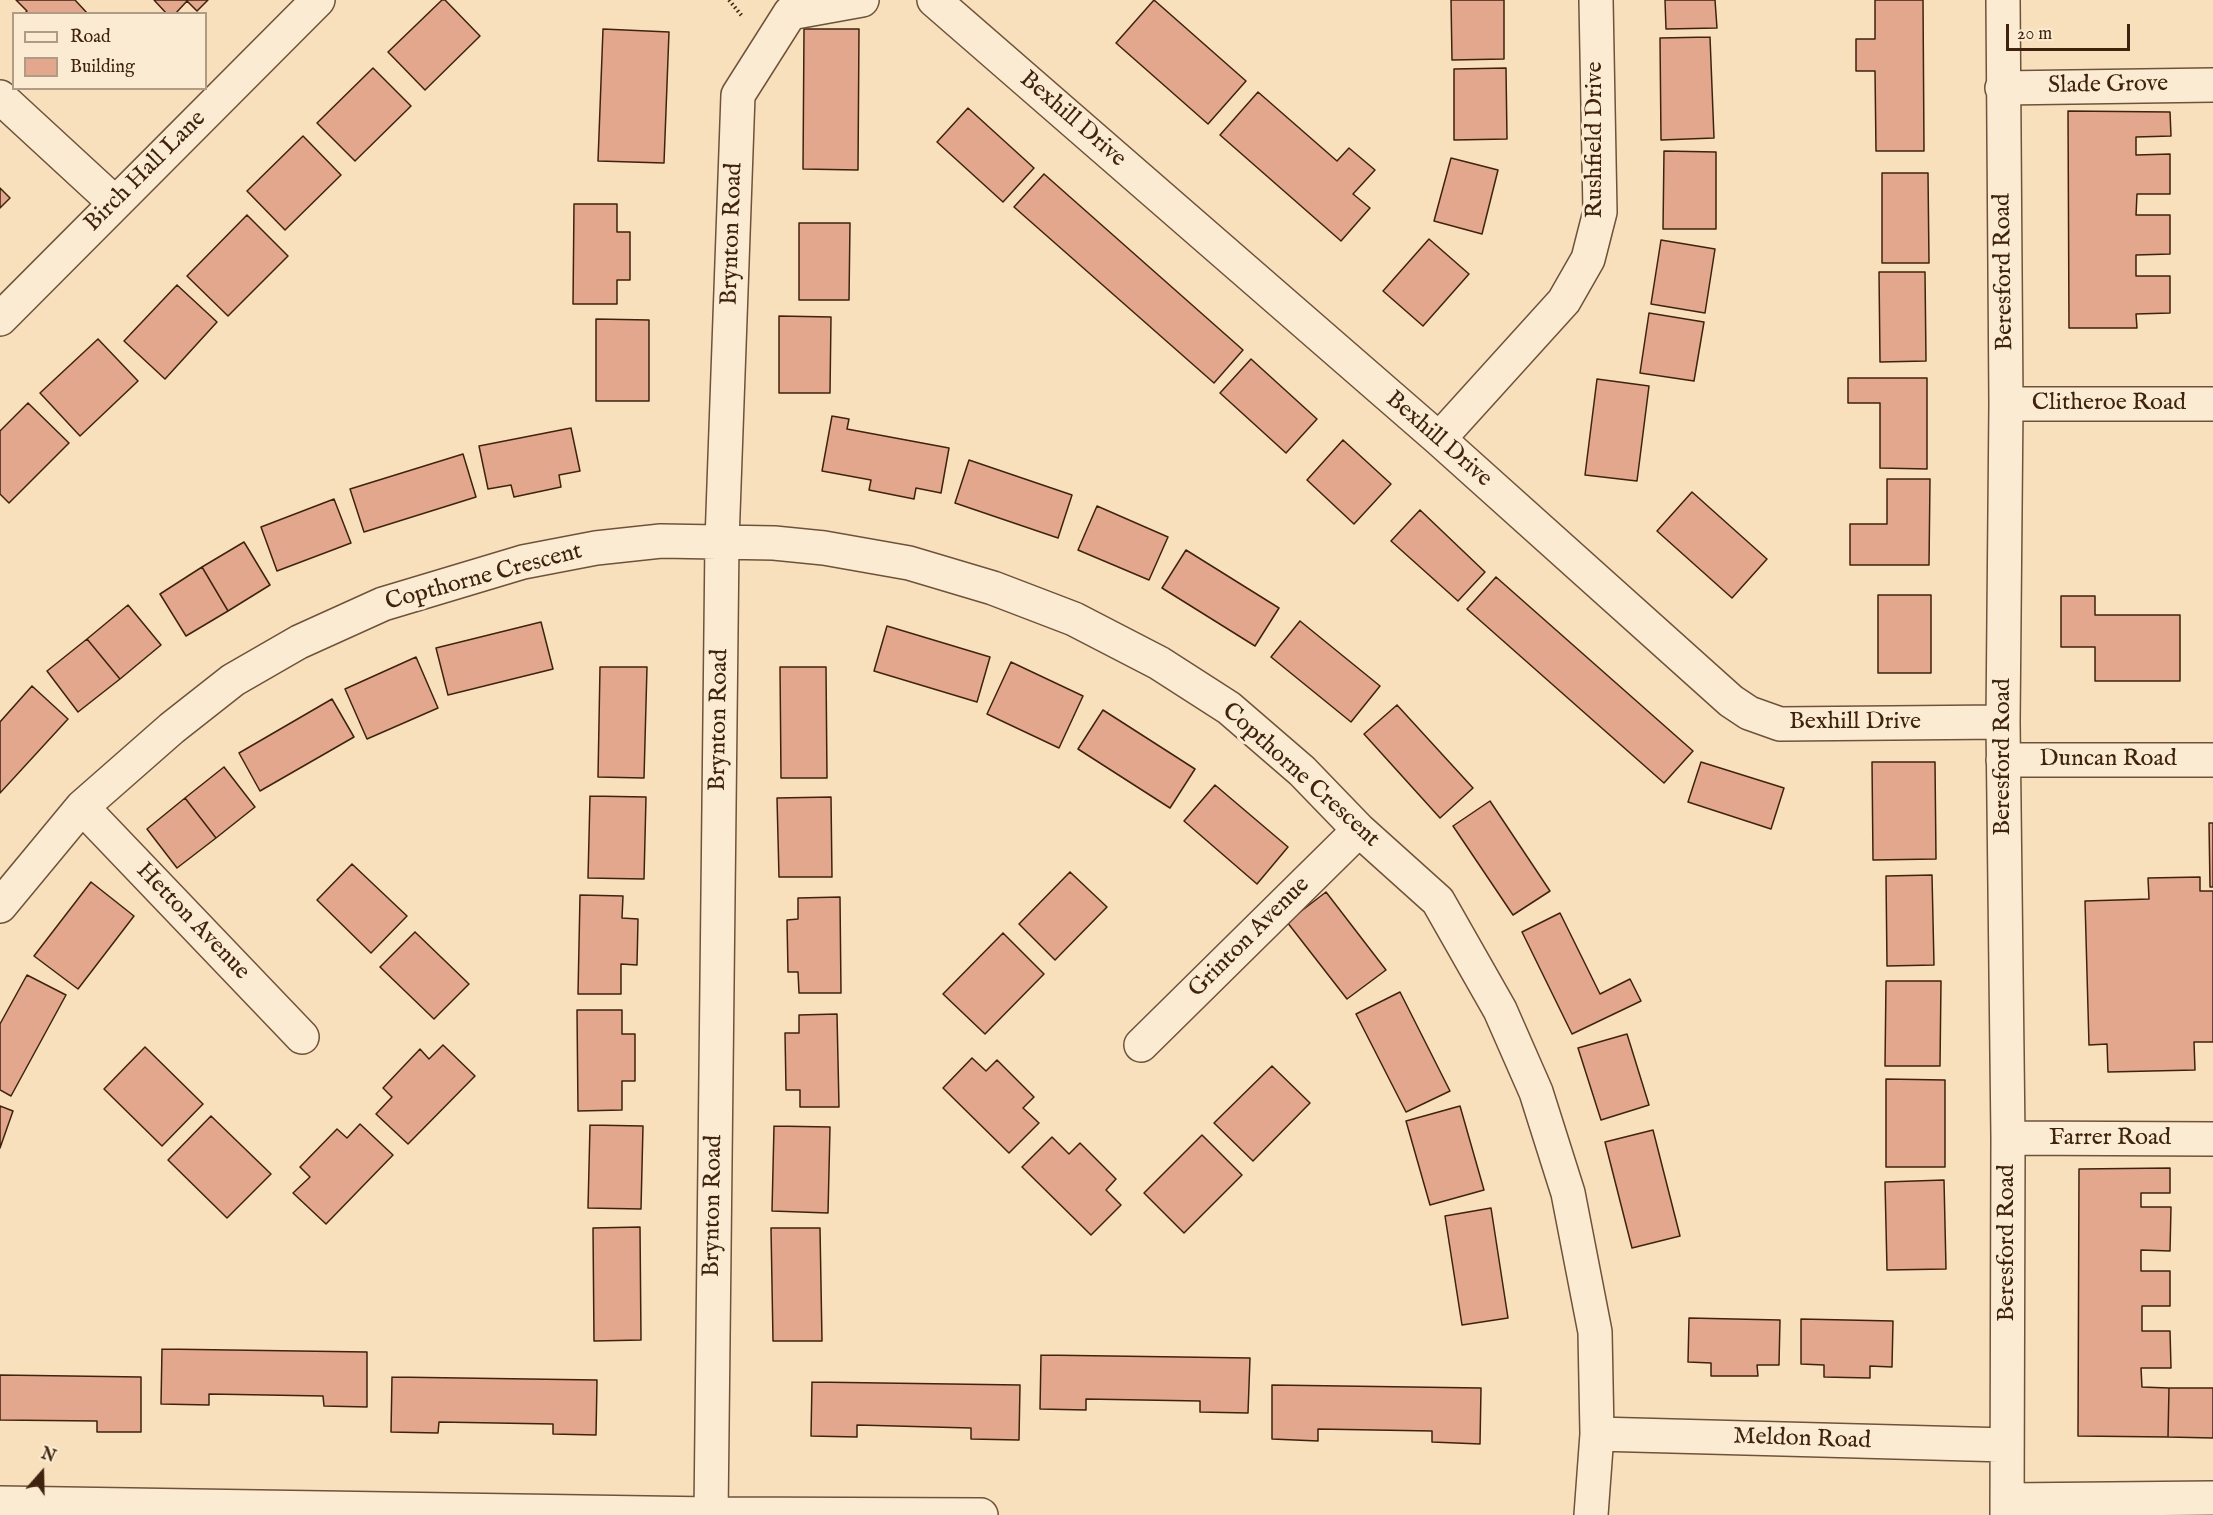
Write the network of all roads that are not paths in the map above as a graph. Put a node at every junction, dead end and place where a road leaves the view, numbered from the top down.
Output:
1 (318, 0) edge
2 (862, 0) edge
3 (934, 0) edge
4 (1596, 0) edge
5 (2003, 0) edge
6 (2213, 85) edge
7 (2002, 88) junction
8 (0, 97) edge
9 (115, 204) junction
10 (0, 319) edge
11 (2006, 404) junction
12 (2213, 404) edge
13 (1438, 440) junction
14 (722, 541) junction
15 (2002, 722) junction
16 (2003, 760) junction
17 (2213, 760) edge
18 (82, 807) junction
19 (1359, 830) junction
20 (0, 906) edge
21 (302, 1037) dead end
22 (1141, 1045) dead end
23 (2008, 1138) junction
24 (2213, 1139) edge
25 (1597, 1434) junction
26 (2007, 1445) junction
27 (2213, 1498) edge
28 (0, 1503) edge
29 (2007, 1508) edge
30 (711, 1515) edge
31 (981, 1515) edge
32 (1591, 1515) edge

1 - 9 street, Birch Hall Lane
2 - 14 street, Brynton Road
3 - 13 street, Bexhill Drive
4 - 13 street, Rushfield Drive
5 - 7 street, Beresford Road
6 - 7 street, Slade Grove
7 - 11 street, Beresford Road
8 - 9 street
9 - 10 street, Birch Hall Lane
11 - 12 street, Clitheroe Road
11 - 15 street, Beresford Road
13 - 15 street, Bexhill Drive
14 - 18 street, Copthorne Crescent
14 - 19 street, Copthorne Crescent
14 - 30 street, Brynton Road
15 - 16 street, Beresford Road
16 - 17 street, Duncan Road
16 - 23 street, Beresford Road
18 - 20 street, Copthorne Crescent
18 - 21 street, Hetton Avenue
19 - 22 street, Grinton Avenue
19 - 25 street, Copthorne Crescent
23 - 24 street, Farrer Road
23 - 26 street, Beresford Road
25 - 26 street, Meldon Road
25 - 32 street, Copthorne Crescent
26 - 29 street, Beresford Road
27 - 29 street
28 - 30 street
30 - 31 street

